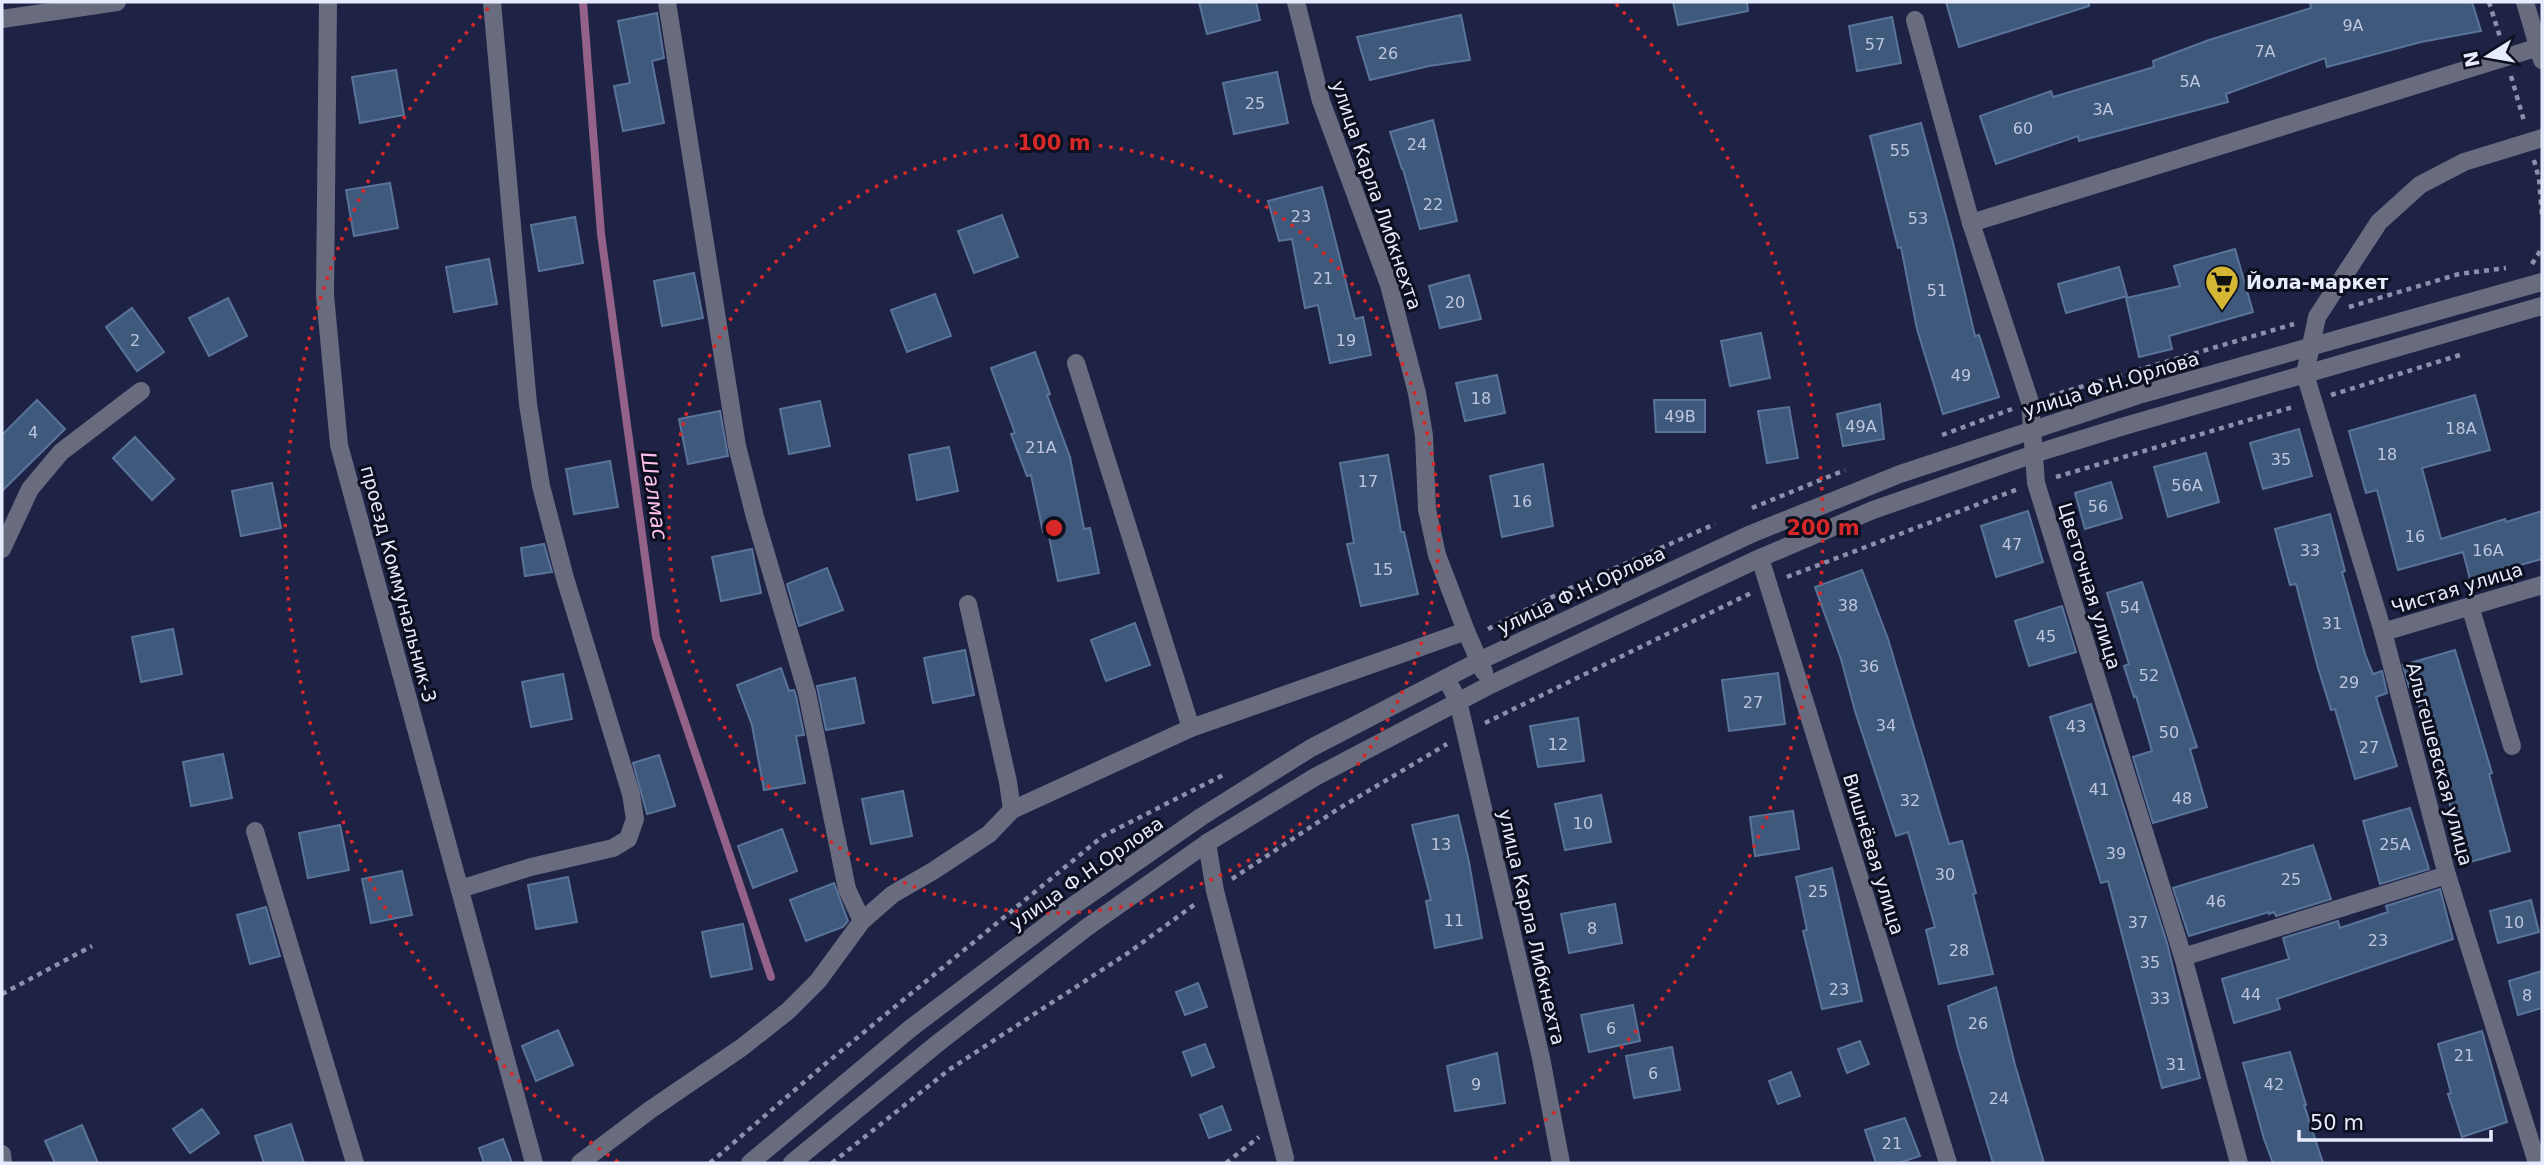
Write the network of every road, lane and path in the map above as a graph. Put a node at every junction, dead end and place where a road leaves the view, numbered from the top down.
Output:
1 (117, 2) edge
2 (328, 2) edge
3 (492, 2) edge
4 (667, 2) edge
5 (1296, 2) edge
6 (2489, 2) edge
7 (2531, 4) edge
8 (2, 19) edge
9 (1915, 20) dead end
10 (2540, 54) edge
11 (2506, 57) junction
12 (2536, 140) edge
13 (2542, 215) edge
14 (1971, 223) junction
15 (2542, 248) edge
16 (2519, 266) dead end
17 (2507, 268) dead end
18 (2542, 282) edge
19 (2542, 306) edge
20 (2317, 317) junction
21 (2311, 346) junction
22 (2466, 353) dead end
23 (1076, 362) dead end
24 (2305, 374) junction
25 (141, 391) dead end
26 (2314, 401) junction
27 (2032, 430) junction
28 (2034, 454) junction
29 (2036, 483) junction
30 (2, 549) edge
31 (1760, 558) junction
32 (1768, 585) junction
33 (2542, 585) edge
34 (968, 604) dead end
35 (2470, 606) junction
36 (1465, 631) junction
37 (2383, 632) junction
38 (1479, 661) junction
39 (1446, 678) junction
40 (1490, 685) junction
41 (1458, 701) junction
42 (1191, 728) junction
43 (1465, 733) junction
44 (2512, 746) dead end
45 (1012, 810) junction
46 (255, 831) dead end
47 (1207, 843) junction
48 (2447, 875) junction
49 (460, 889) junction
50 (1214, 891) junction
51 (862, 921) junction
52 (92, 946) dead end
53 (2183, 957) junction
54 (2, 994) edge
55 (1276, 1124) junction
56 (2, 1154) edge
57 (1285, 1158) dead end
58 (3, 1163) edge
59 (355, 1163) edge
60 (534, 1163) edge
61 (580, 1163) edge
62 (750, 1163) edge
63 (792, 1163) edge
64 (832, 1163) edge
65 (1226, 1163) edge
66 (1561, 1163) edge
67 (1948, 1163) edge
68 (2239, 1163) edge
69 (2537, 1163) edge

1 - 8 street
2 - 49 street, проезд Коммунальник-3
3 - 49 street
4 - 51 street
5 - 36 street, улица Карла Либкнехта
6 - 11 path
7 - 10 street
9 - 14 street, Цветочная улица
10 - 11 street
11 - 12 path
11 - 14 street
12 - 13 path
12 - 20 street
14 - 27 street, Цветочная улица
15 - 16 path
17 - 20 path
18 - 21 street, улица Ф.Н.Орлова
19 - 24 street
20 - 21 street
21 - 24 street
21 - 27 street, улица Ф.Н.Орлова
22 - 26 path
23 - 42 street
24 - 26 street, Альгешевская улица
24 - 28 street
25 - 30 street
26 - 29 path
26 - 37 street, Альгешевская улица
27 - 28 street, Цветочная улица
27 - 38 street, улица Ф.Н.Орлова
28 - 29 street, Цветочная улица
28 - 31 street
29 - 32 path
29 - 53 street, Цветочная улица
31 - 32 street, Вишнёвая улица
31 - 40 street
32 - 43 path
32 - 67 street, Вишнёвая улица
33 - 35 street, Чистая улица
34 - 45 street
35 - 37 street, Чистая улица
35 - 44 street
36 - 38 street, улица Карла Либкнехта
36 - 42 street
37 - 48 street, Альгешевская улица
38 - 39 street, улица Ф.Н.Орлова
38 - 40 street, улица Карла Либкнехта
39 - 41 street, улица Карла Либкнехта
39 - 62 street, улица Ф.Н.Орлова
40 - 41 street
41 - 43 street, улица Карла Либкнехта
41 - 47 street
42 - 45 street
43 - 50 path
43 - 66 street, улица Карла Либкнехта
45 - 51 street
46 - 59 street
47 - 50 street
47 - 63 street
48 - 53 street
48 - 69 street, Альгешевская улица
49 - 60 street, проезд Коммунальник-3
50 - 55 street
50 - 64 path
51 - 61 street
52 - 54 path
53 - 68 street, Цветочная улица
55 - 57 street
55 - 65 path
56 - 58 street

